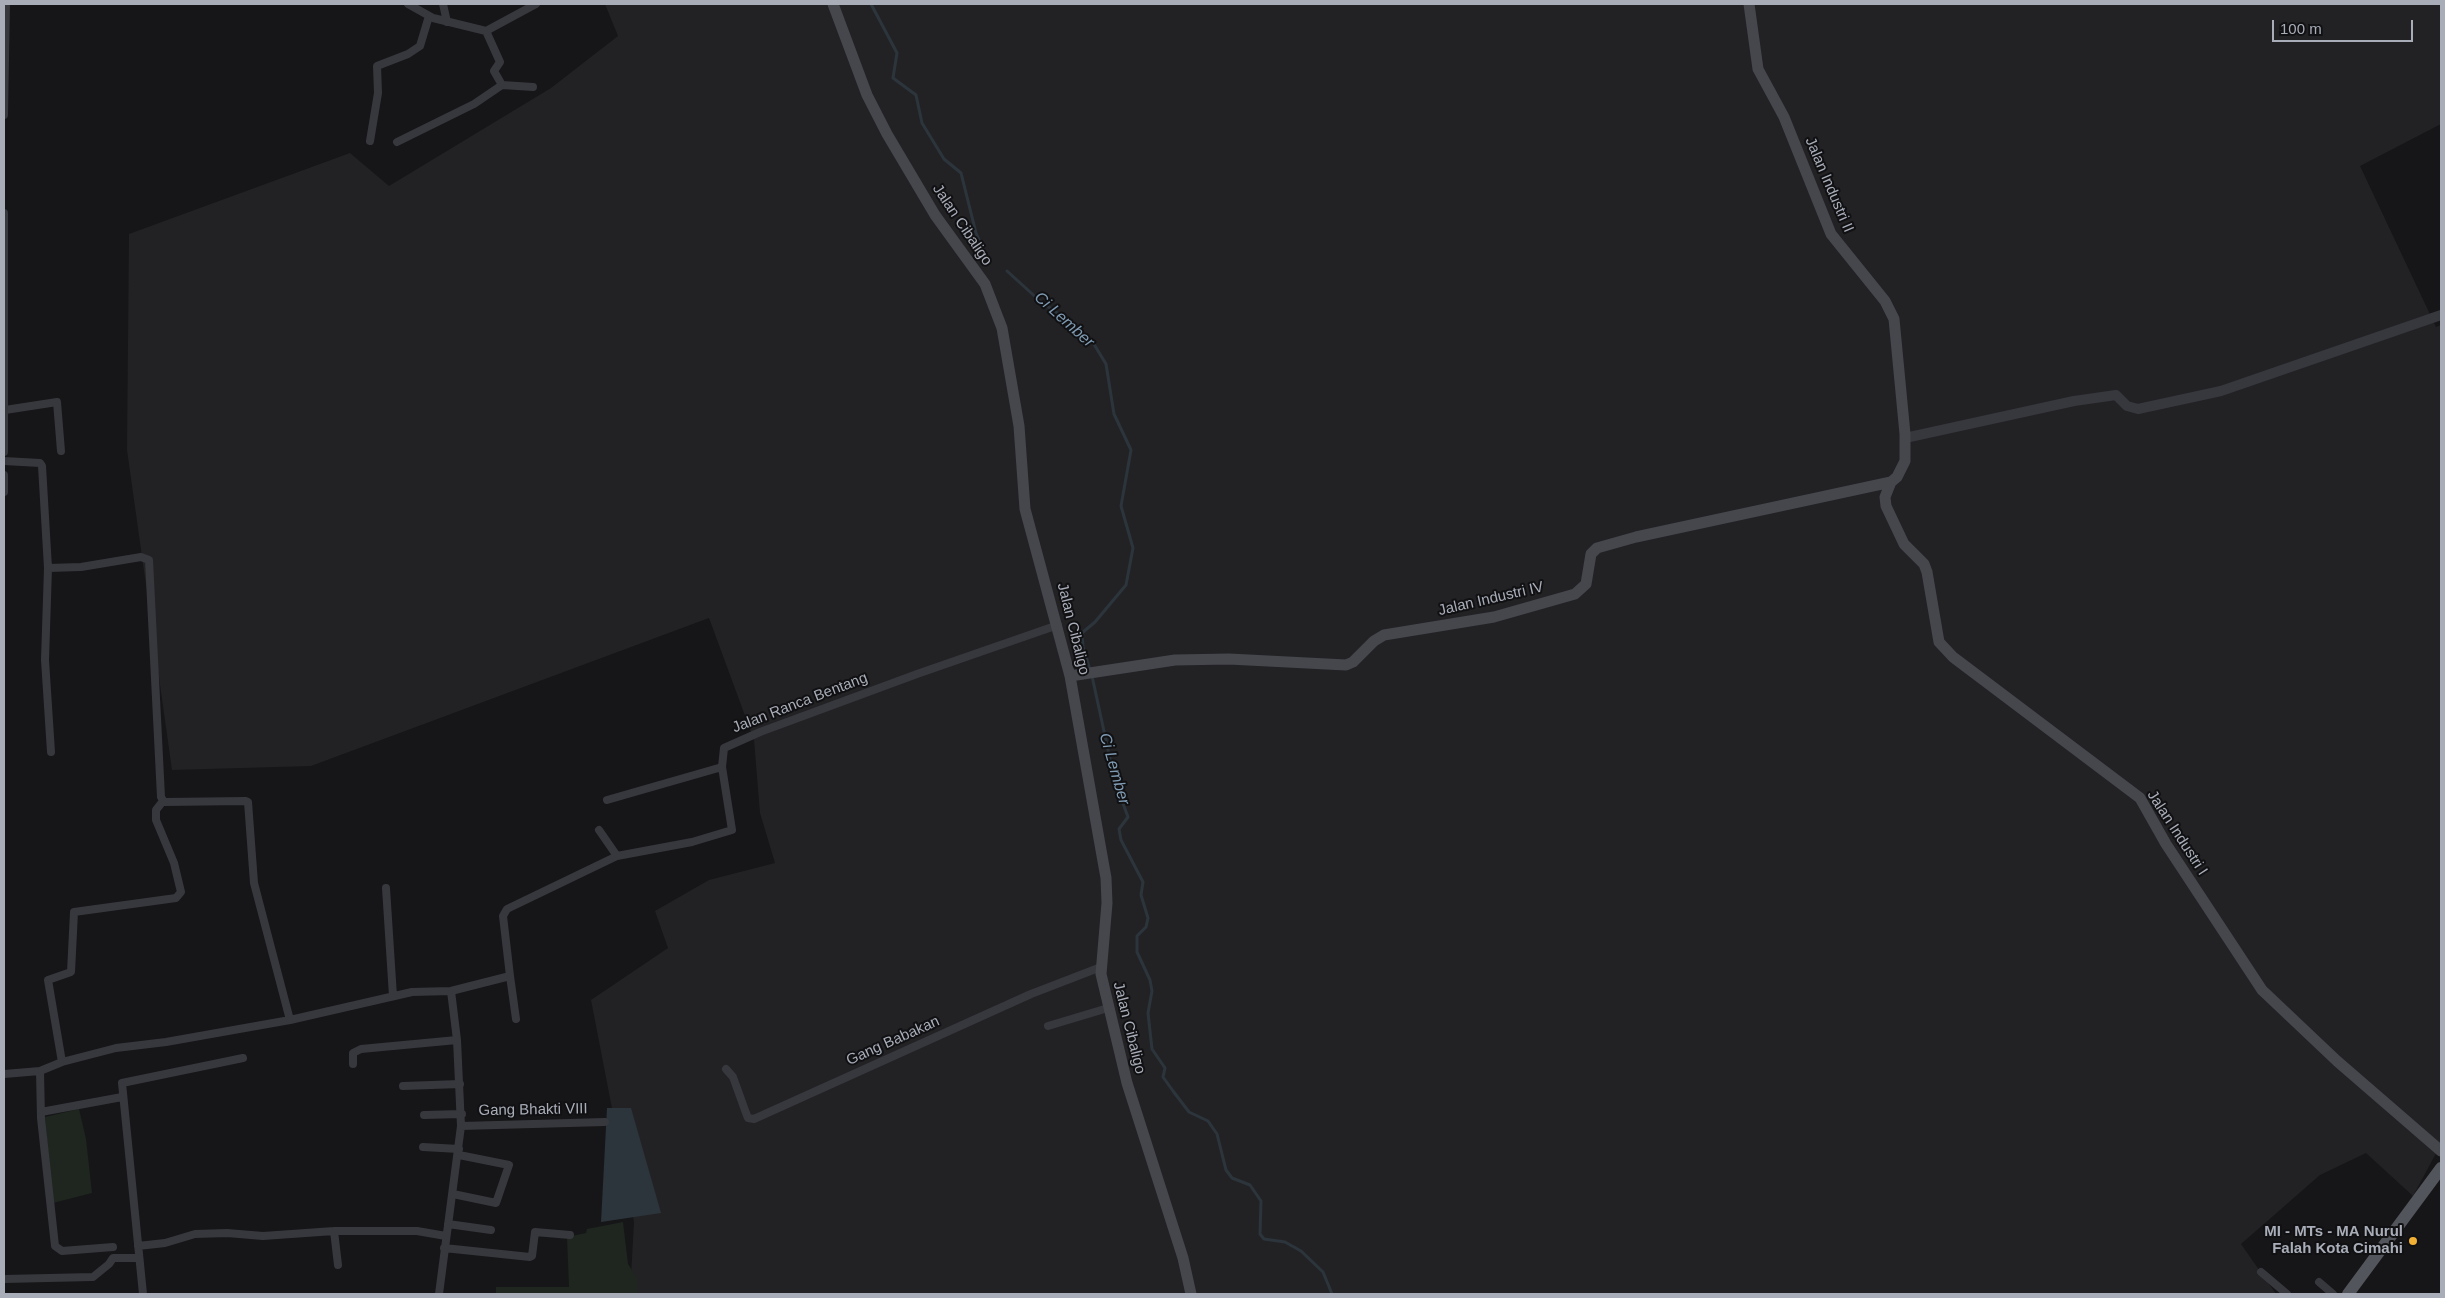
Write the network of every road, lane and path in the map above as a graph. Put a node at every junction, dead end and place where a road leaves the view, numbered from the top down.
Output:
1 (6, 4) edge
2 (408, 4) edge
3 (443, 4) edge
4 (536, 4) edge
5 (833, 4) edge
6 (1749, 4) edge
7 (525, 7) edge
8 (430, 16) junction
9 (447, 22) junction
10 (486, 32) junction
11 (502, 84) junction
12 (532, 87) dead end
13 (4, 115) edge
14 (370, 141) dead end
15 (397, 142) dead end
16 (4, 213) edge
17 (4, 227) edge
18 (4, 290) edge
19 (2441, 315) edge
20 (4, 410) edge
21 (1906, 438) junction
22 (61, 451) dead end
23 (4, 452) edge
24 (4, 461) edge
25 (4, 475) edge
26 (1891, 482) junction
27 (4, 492) edge
28 (48, 568) junction
29 (1058, 625) junction
30 (1070, 676) junction
31 (51, 752) dead end
32 (722, 767) junction
33 (606, 800) dead end
34 (163, 801) junction
35 (599, 830) dead end
36 (616, 856) junction
37 (386, 888) dead end
38 (1101, 967) junction
39 (510, 976) junction
40 (451, 991) junction
41 (393, 996) junction
42 (1108, 1008) junction
43 (516, 1019) dead end
44 (290, 1020) junction
45 (1048, 1026) dead end
46 (457, 1040) junction
47 (243, 1058) dead end
48 (62, 1062) junction
49 (352, 1064) dead end
50 (726, 1069) dead end
51 (40, 1071) junction
52 (4, 1074) edge
53 (460, 1084) junction
54 (403, 1086) dead end
55 (122, 1097) junction
56 (41, 1112) junction
57 (462, 1114) junction
58 (424, 1115) dead end
59 (606, 1122) dead end
60 (461, 1126) junction
61 (423, 1147) dead end
62 (2441, 1151) edge
63 (459, 1152) junction
64 (2441, 1168) edge
65 (453, 1194) junction
66 (448, 1224) junction
67 (491, 1230) dead end
68 (334, 1231) junction
69 (570, 1235) dead end
70 (446, 1236) junction
71 (138, 1246) junction
72 (113, 1247) dead end
73 (444, 1248) junction
74 (139, 1258) junction
75 (338, 1265) dead end
76 (2261, 1272) dead end
77 (4, 1279) edge
78 (2319, 1282) dead end
79 (143, 1294) edge
80 (439, 1294) edge
81 (1191, 1294) edge
82 (2287, 1294) edge
83 (2331, 1294) edge
84 (2348, 1294) edge

1 - 13 street
2 - 8 street
3 - 9 street
4 - 7 street
5 - 29 main road, Jalan Cibaligo
6 - 21 main road, Jalan Industri II
7 - 10 street
8 - 9 street
8 - 14 street
9 - 10 street
10 - 11 street
11 - 12 street
11 - 15 street
16 - 17 street
17 - 18 street
18 - 20 street
19 - 21 street
20 - 22 street
20 - 23 street
21 - 26 main road, Jalan Industri II
24 - 28 street
25 - 27 street
26 - 30 main road, Jalan Industri IV
26 - 62 main road, Jalan Industri I
28 - 31 street
28 - 34 street
29 - 30 main road, Jalan Cibaligo
29 - 32 street, Jalan Ranca Bentang
30 - 38 main road, Jalan Cibaligo
32 - 33 street
32 - 36 street, Jalan Ranca Bentang
34 - 44 street
34 - 48 street
35 - 36 street
36 - 39 street, Jalan Ranca Bentang
37 - 41 street
38 - 42 main road, Jalan Cibaligo
38 - 50 street, Gang Babakan
39 - 40 street
39 - 43 street, Jalan Ranca Bentang
40 - 41 street
40 - 46 street
41 - 44 street
42 - 45 street
42 - 81 main road, Jalan Cibaligo
44 - 48 street
46 - 49 street
46 - 53 street
47 - 55 street
48 - 51 street
51 - 52 street
51 - 56 street
53 - 54 street
53 - 57 street
55 - 56 street
55 - 71 street
56 - 72 street
57 - 58 street
57 - 60 street
59 - 60 street, Gang Bhakti VIII
60 - 63 street
61 - 63 street
63 - 65 street
63 - 65 street
64 - 84 main road
65 - 66 street
66 - 67 street
66 - 70 street
68 - 70 street
68 - 71 street
68 - 75 street
69 - 73 street
70 - 73 street
71 - 74 street
73 - 80 street
74 - 77 street
74 - 79 street
76 - 82 street
78 - 83 street

